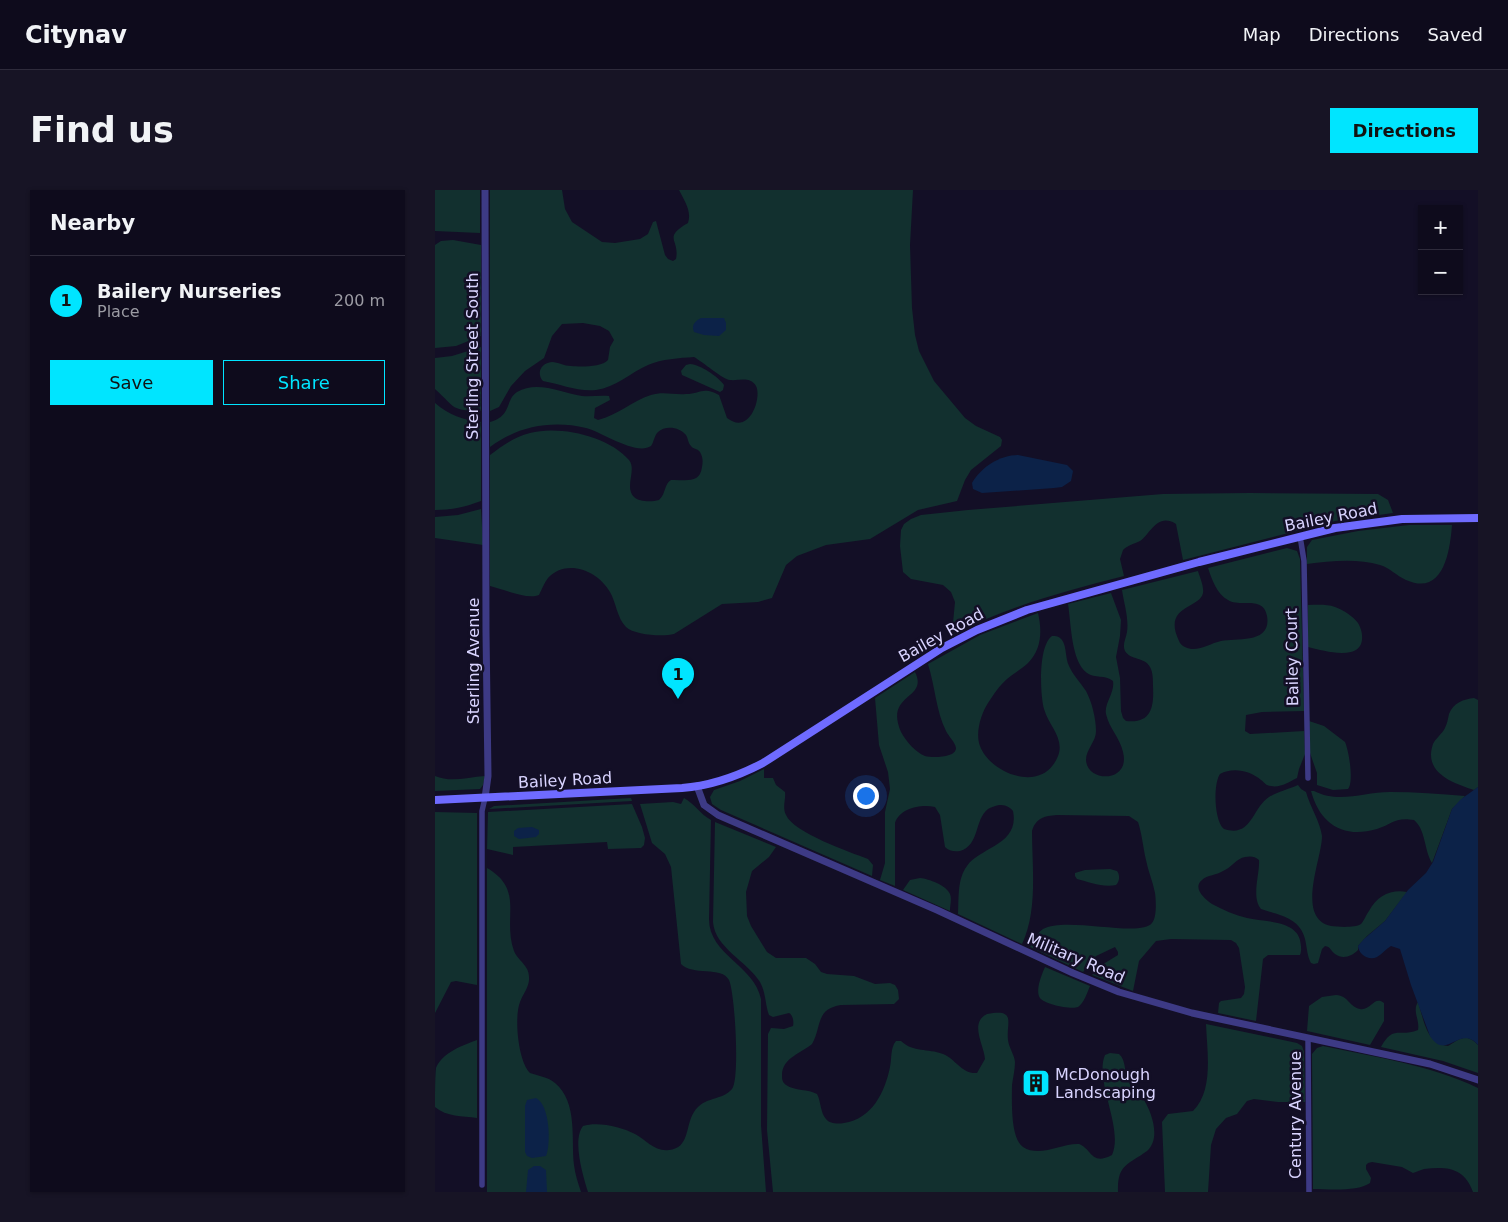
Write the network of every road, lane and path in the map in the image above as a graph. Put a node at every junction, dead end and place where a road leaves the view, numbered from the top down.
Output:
1 (485, 190) edge
2 (1478, 518) edge
3 (486, 522) joint
4 (1299, 536) junction
5 (1308, 778) dead end
6 (697, 786) junction
7 (485, 798) junction
8 (435, 800) edge
9 (1309, 1038) junction
10 (1478, 1080) edge
11 (482, 1185) dead end
12 (1309, 1192) edge

1 - 3 street, Sterling Street South
2 - 4 main road, Bailey Road
3 - 7 street, Sterling Avenue
4 - 5 street, Bailey Court
4 - 6 main road, Bailey Road
6 - 7 main road, Bailey Road
6 - 9 street, Military Road
7 - 8 main road, Bailey Road
7 - 11 street
9 - 10 street, Military Road
9 - 12 street, Century Avenue

